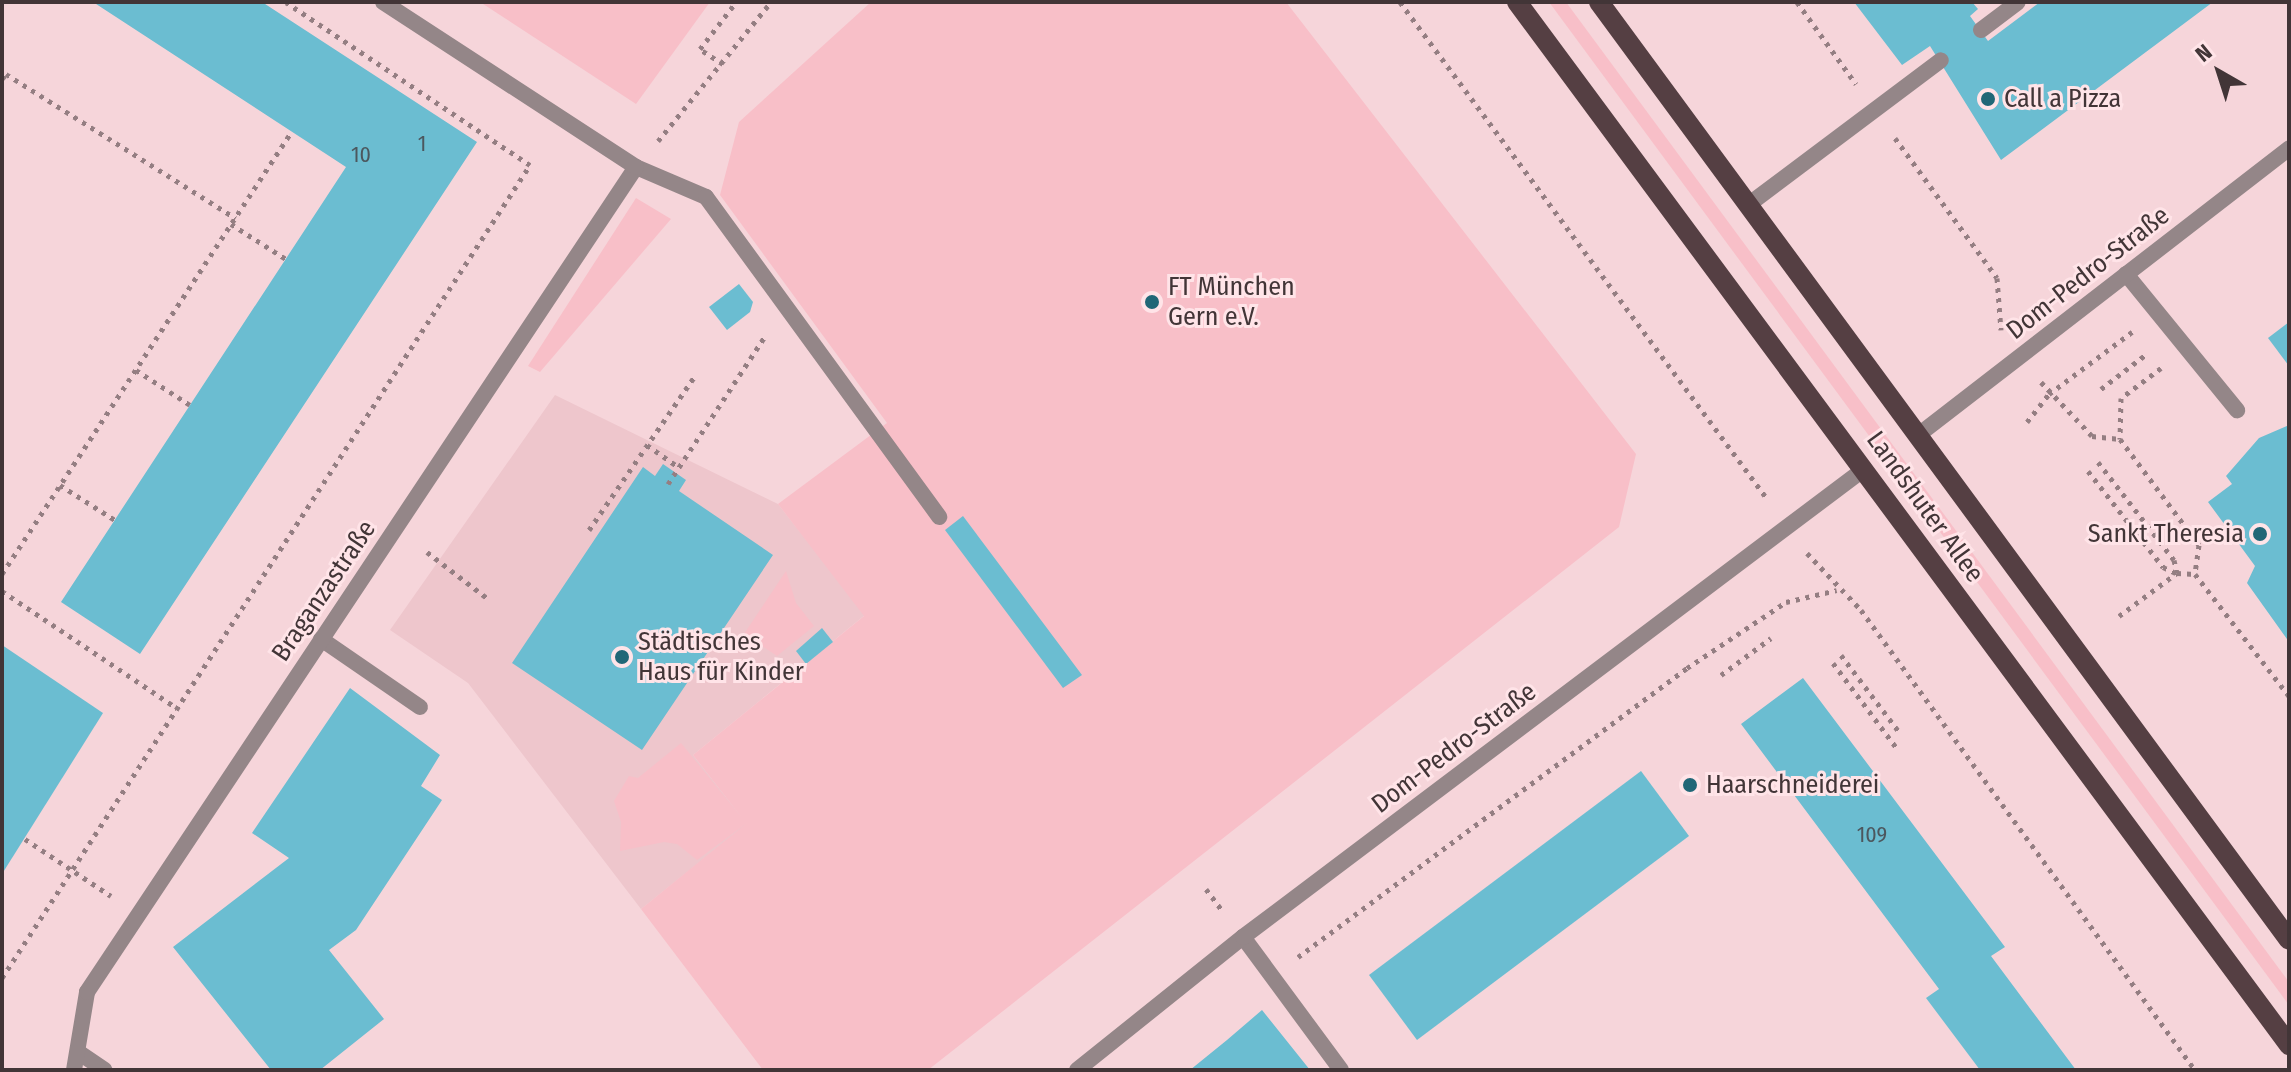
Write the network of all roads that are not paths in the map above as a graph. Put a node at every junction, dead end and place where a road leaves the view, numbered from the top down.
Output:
1 (383, 2) edge
2 (1517, 2) edge
3 (1599, 2) edge
4 (2018, 2) edge
5 (1981, 30) dead end
6 (1941, 60) dead end
7 (2289, 148) edge
8 (636, 167) junction
9 (1748, 205) junction
10 (2126, 274) junction
11 (2237, 410) dead end
12 (1917, 436) junction
13 (1864, 469) junction
14 (939, 517) dead end
15 (321, 639) junction
16 (420, 707) dead end
17 (1243, 937) junction
18 (2289, 940) edge
19 (2289, 1045) edge
20 (78, 1052) junction
21 (74, 1070) edge
22 (105, 1070) edge
23 (1077, 1070) edge
24 (1341, 1070) edge

1 - 8 street
2 - 13 main road, Landshuter Allee
3 - 9 main road, Landshuter Allee
4 - 5 street
6 - 9 street
7 - 10 street, Dom-Pedro-Straße
8 - 14 street
8 - 15 street, Braganzastraße
9 - 12 main road, Landshuter Allee
10 - 11 street
10 - 12 street, Dom-Pedro-Straße
12 - 18 main road, Landshuter Allee
13 - 17 street, Dom-Pedro-Straße
13 - 19 main road, Landshuter Allee
15 - 16 street
15 - 20 street, Braganzastraße
17 - 23 street, Dom-Pedro-Straße
17 - 24 street
20 - 21 street, Braganzastraße
20 - 22 street

